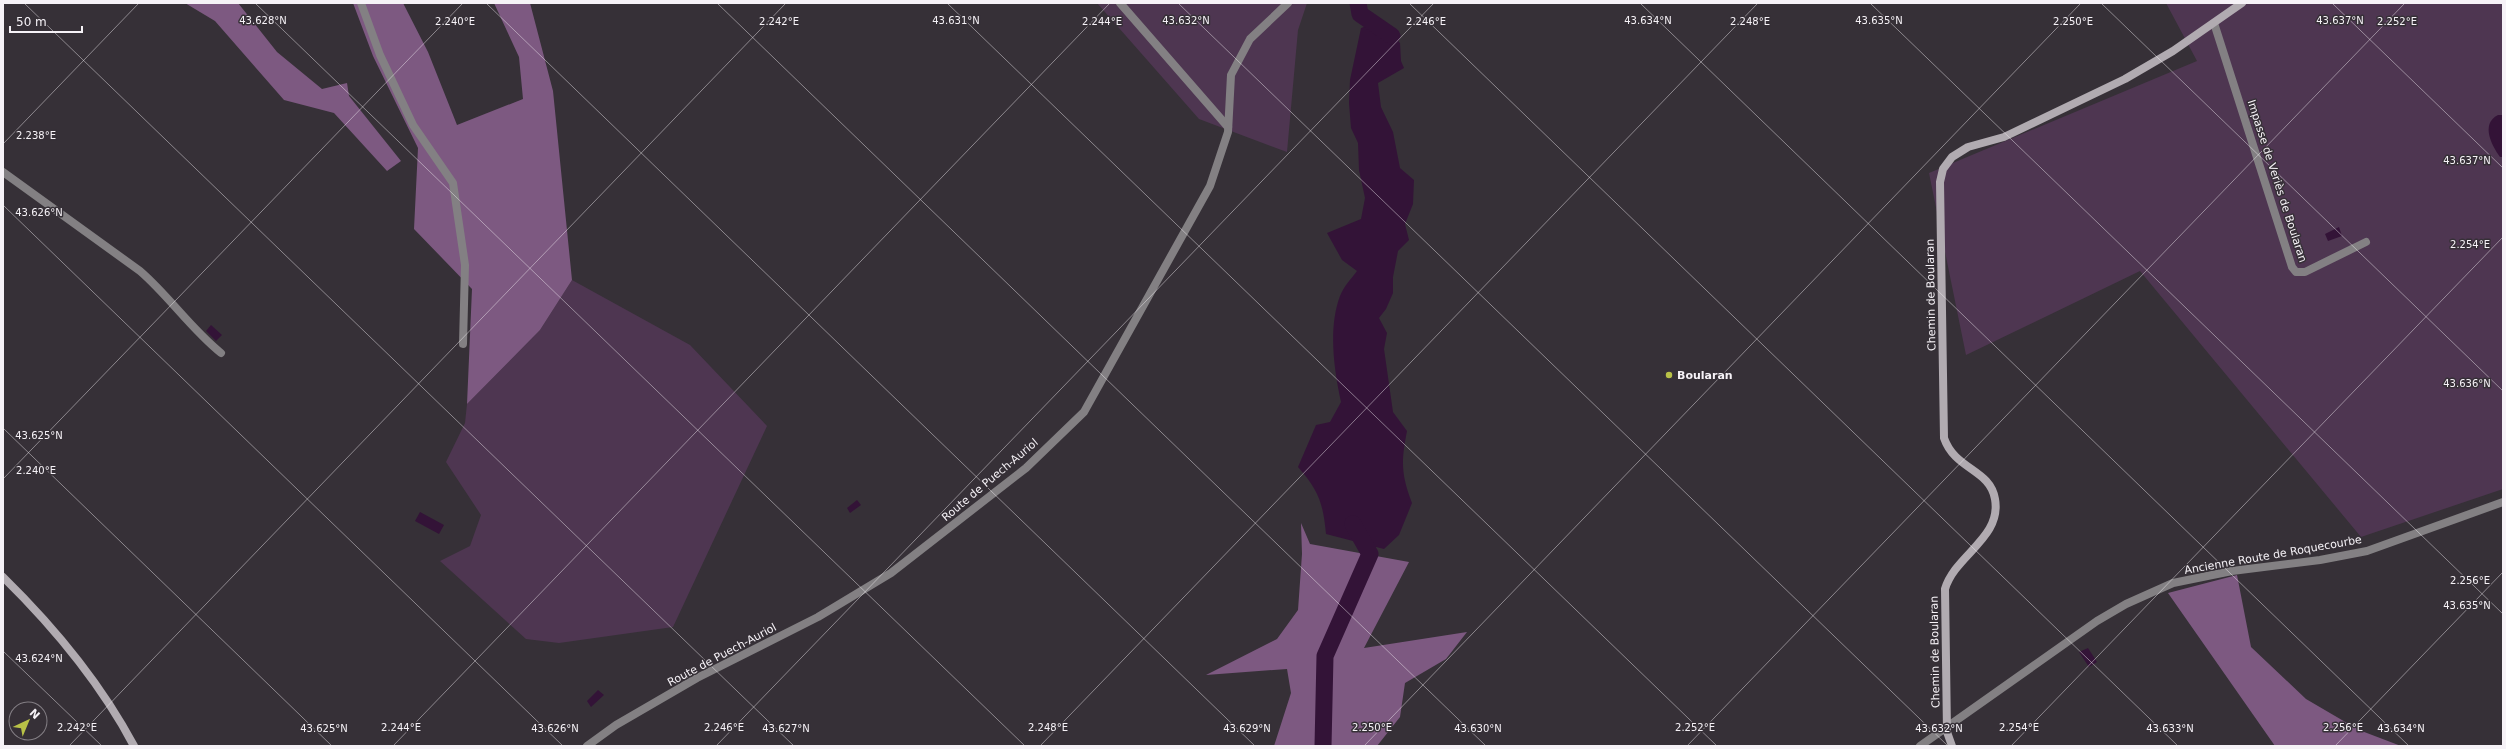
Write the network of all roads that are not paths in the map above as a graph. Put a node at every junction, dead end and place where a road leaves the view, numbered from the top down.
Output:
1 (361, 3) edge
2 (1120, 3) edge
3 (1288, 3) edge
4 (2242, 3) edge
5 (2214, 23) junction
6 (1228, 128) junction
7 (3, 172) edge
8 (2366, 242) dead end
9 (463, 344) dead end
10 (221, 353) dead end
11 (2503, 502) edge
12 (3, 577) edge
13 (1946, 727) junction
14 (597, 743) edge
15 (134, 746) edge
16 (587, 746) edge
17 (1920, 746) edge
18 (1952, 746) edge

1 - 9 street
2 - 6 street
3 - 6 street, Route de Puech-Auriol
4 - 5 street, Chemin de Boularan
5 - 8 street, Impasse de Veriès de Boularan
5 - 13 street, Chemin de Boularan
6 - 14 street, Route de Puech-Auriol
7 - 10 street
11 - 13 street, Ancienne Route de Roquecourbe
12 - 15 street
13 - 17 street, Ancienne Route de Roquecourbe
13 - 18 street, Chemin de Boularan
14 - 16 street, Route de Puech-Auriol

